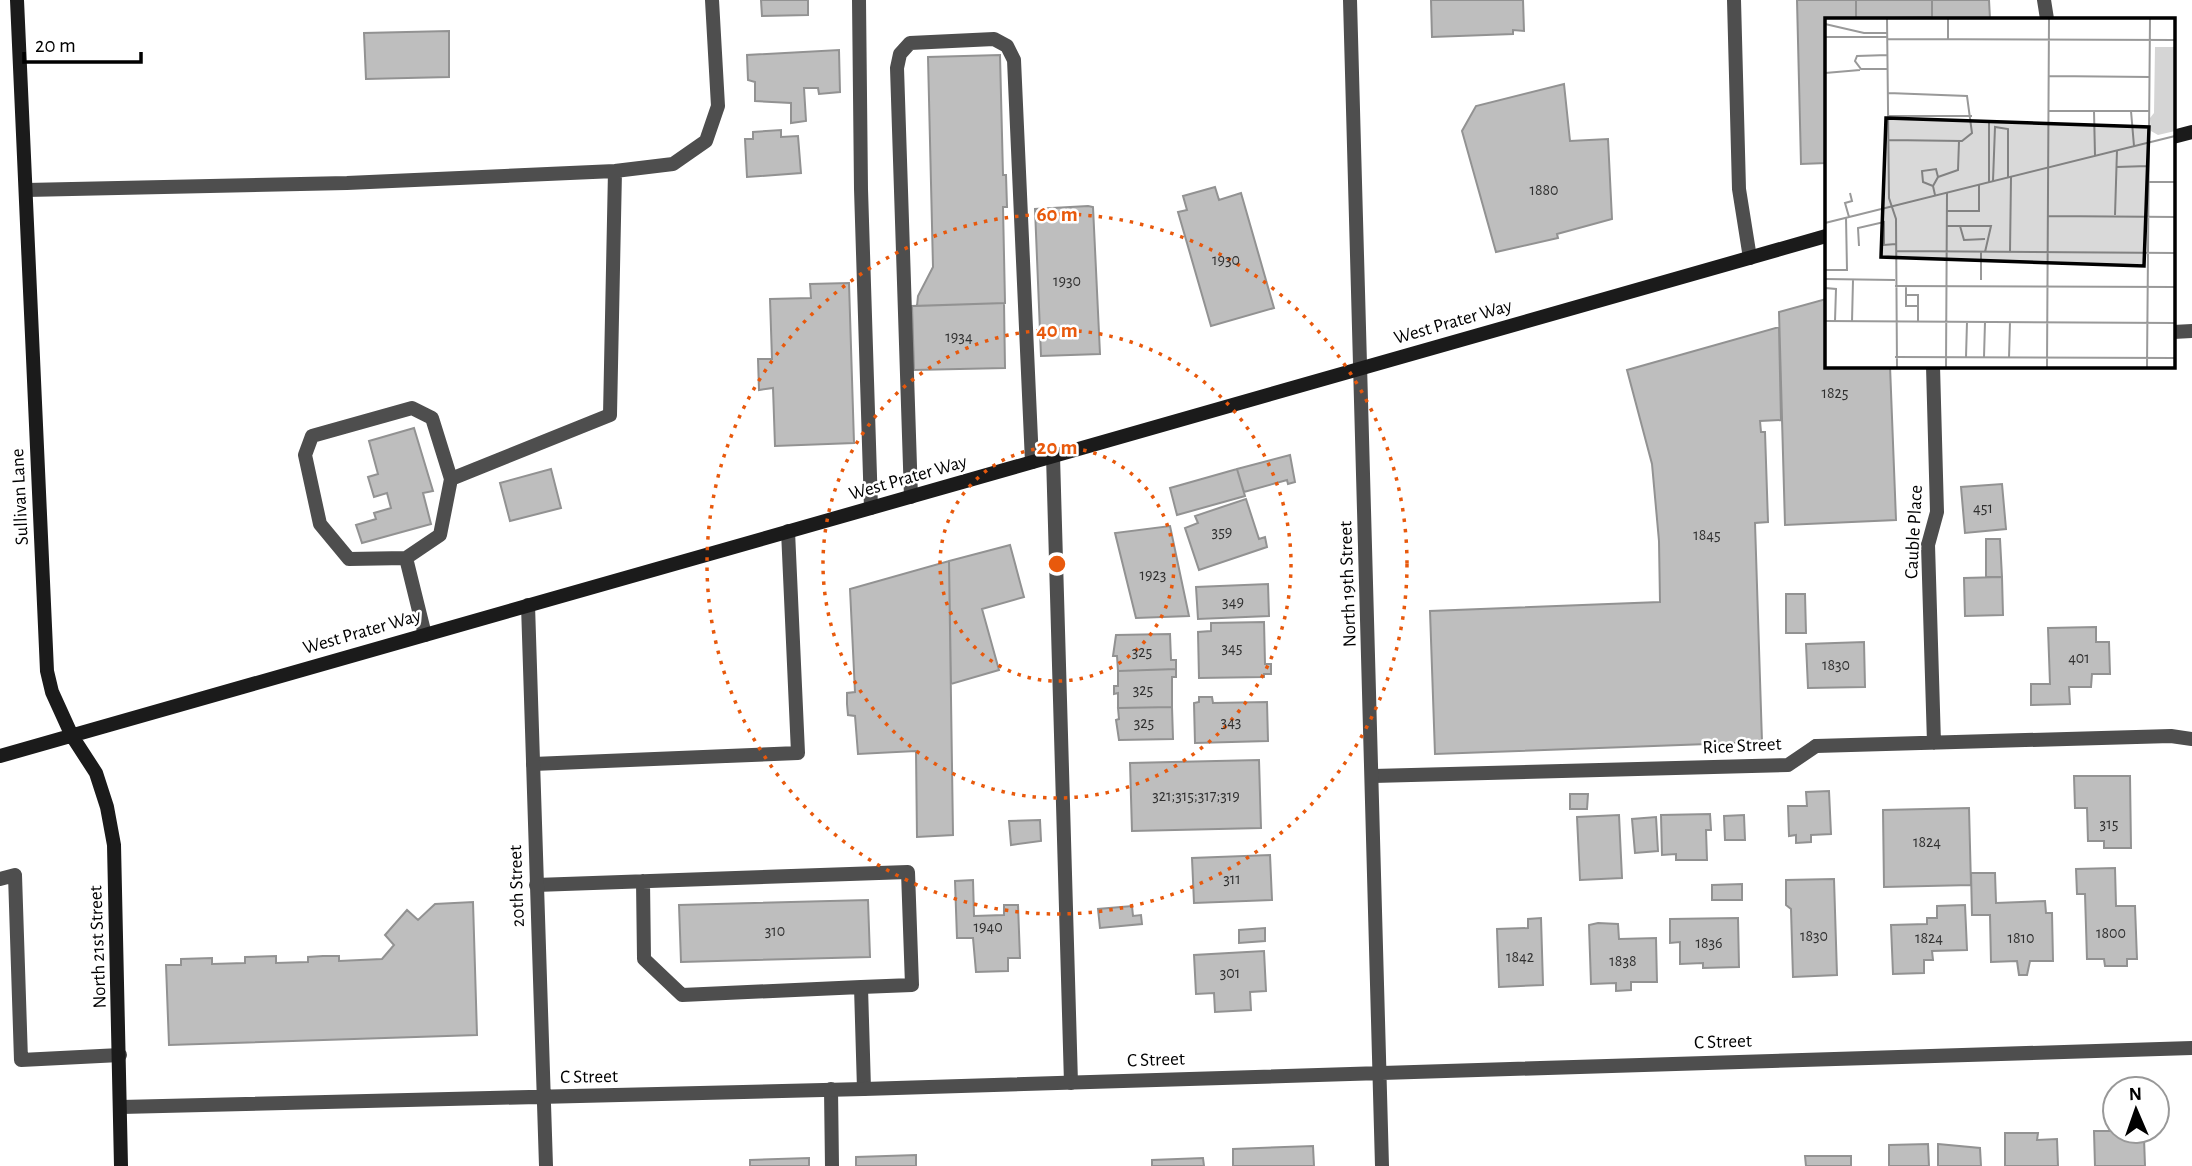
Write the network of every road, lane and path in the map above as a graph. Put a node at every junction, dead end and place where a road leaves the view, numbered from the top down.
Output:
1 (17, 0) edge
2 (712, 0) edge
3 (859, 0) edge
4 (1350, 0) edge
5 (1734, 0) edge
6 (2044, 0) edge
7 (2047, 18) edge
8 (2192, 132) edge
9 (2174, 137) edge
10 (615, 171) junction
11 (26, 190) junction
12 (1825, 236) edge
13 (1751, 258) junction
14 (2192, 331) edge
15 (2174, 332) edge
16 (1933, 368) edge
17 (1361, 369) junction
18 (1053, 456) junction
19 (1032, 462) junction
20 (451, 479) junction
21 (911, 497) junction
22 (871, 508) junction
23 (788, 531) junction
24 (406, 558) junction
25 (528, 605) junction
26 (425, 635) junction
27 (72, 736) junction
28 (2192, 739) edge
29 (1934, 743) junction
30 (0, 756) edge
31 (533, 764) junction
32 (1373, 776) junction
33 (0, 879) edge
34 (643, 881) junction
35 (536, 885) junction
36 (861, 987) junction
37 (2192, 1048) edge
38 (120, 1055) junction
39 (1379, 1071) junction
40 (1071, 1083) junction
41 (864, 1089) junction
42 (831, 1090) junction
43 (543, 1098) junction
44 (121, 1107) junction
45 (121, 1166) edge
46 (546, 1166) edge
47 (832, 1166) edge
48 (1382, 1166) edge

1 - 11 main road, Sullivan Lane
2 - 10 street
3 - 22 street
4 - 17 street, North 19th Street
5 - 13 street
6 - 7 street
8 - 9 main road
10 - 11 street
10 - 20 street
11 - 27 main road, Sullivan Lane
12 - 13 main road, West Prater Way
13 - 17 main road, West Prater Way
14 - 15 street
16 - 29 street, Cauble Place
17 - 18 main road, West Prater Way
17 - 32 street, North 19th Street
18 - 19 main road, West Prater Way
18 - 40 street
19 - 21 main road, West Prater Way
19 - 21 street
20 - 24 street
20 - 24 street
21 - 22 main road, West Prater Way
22 - 23 main road, West Prater Way
23 - 25 main road, West Prater Way
23 - 31 street
24 - 26 street
25 - 26 main road, West Prater Way
25 - 31 street, 20th Street
26 - 27 main road, West Prater Way
27 - 30 main road, West Prater Way
27 - 38 main road, North 21st Street
28 - 29 street, Rice Street
29 - 32 street, Rice Street
31 - 35 street, 20th Street
32 - 39 street, North 19th Street
33 - 38 street
34 - 35 street
34 - 36 street
34 - 36 street
35 - 43 street, 20th Street
36 - 41 street
37 - 39 street, C Street
38 - 44 main road, North 21st Street
39 - 40 street, C Street
39 - 48 street, North 19th Street
40 - 41 street, C Street
41 - 42 street, C Street
42 - 43 street, C Street
42 - 47 street
43 - 44 street, C Street
43 - 46 street, 20th Street
44 - 45 main road, North 21st Street

